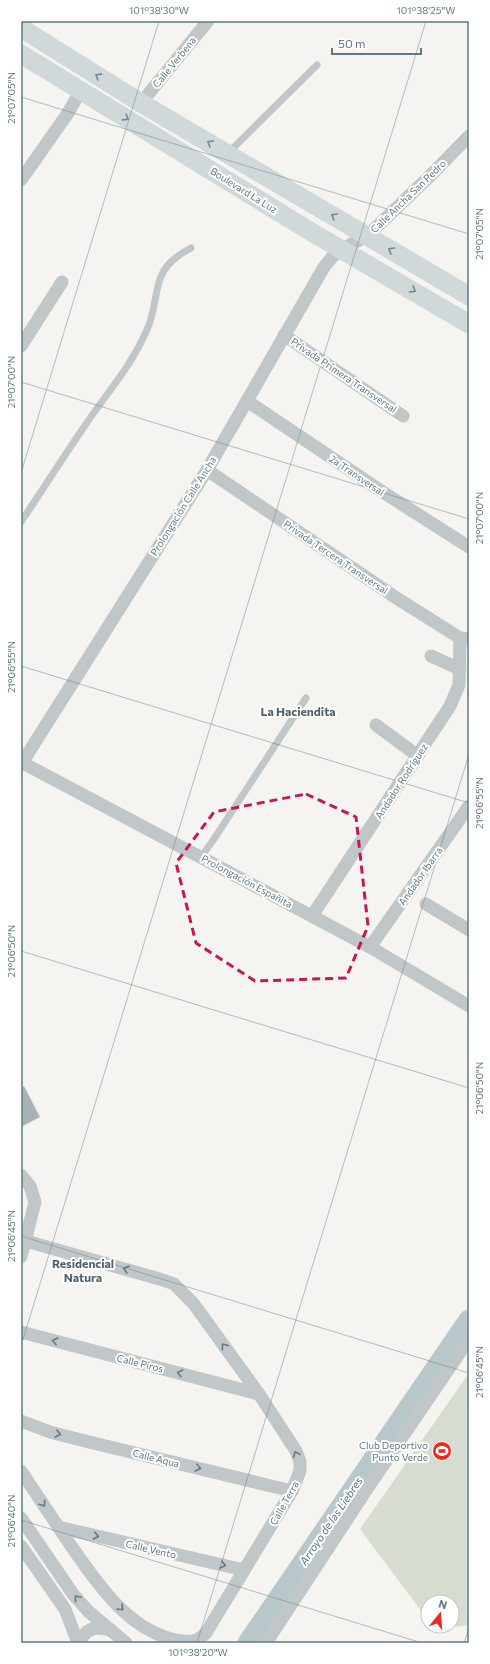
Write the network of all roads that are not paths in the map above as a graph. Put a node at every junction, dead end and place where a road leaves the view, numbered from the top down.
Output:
1 (208, 21) edge
2 (21, 28) edge
3 (21, 54) edge
4 (317, 65) dead end
5 (81, 90) junction
6 (141, 103) junction
7 (469, 136) edge
8 (228, 154) junction
9 (21, 180) edge
10 (367, 236) junction
11 (191, 248) dead end
12 (342, 249) junction
13 (62, 282) dead end
14 (469, 296) edge
15 (469, 324) edge
16 (284, 334) junction
17 (21, 346) edge
18 (247, 401) junction
19 (403, 416) dead end
20 (207, 470) junction
21 (21, 522) edge
22 (469, 548) edge
23 (466, 638) edge
24 (431, 656) dead end
25 (460, 669) junction
26 (306, 698) dead end
27 (376, 725) dead end
28 (418, 756) junction
29 (21, 763) edge
30 (469, 806) edge
31 (201, 857) junction
32 (426, 904) dead end
33 (312, 916) junction
34 (469, 930) edge
35 (370, 947) junction
36 (469, 1006) edge
37 (21, 1175) edge
38 (26, 1241) junction
39 (21, 1257) edge
40 (21, 1332) edge
41 (469, 1339) edge
42 (259, 1394) junction
43 (21, 1421) edge
44 (21, 1472) edge
45 (292, 1491) junction
46 (21, 1518) edge
47 (58, 1527) junction
48 (21, 1546) edge
49 (244, 1570) junction
50 (112, 1630) junction
51 (78, 1643) edge
52 (126, 1643) edge
53 (266, 1643) edge

1 - 6 street, Calle Verbena
6 -> 2 main road
3 - 5 main road, Boulevard La Luz
4 - 8 lane
5 - 9 street
5 -> 12 main road, Boulevard La Luz
8 -> 6 main road
7 - 10 street, Calle Ancha San Pedro
10 -> 8 main road
10 - 12 street, Calle Ancha San Pedro
14 -> 10 main road
11 - 21 lane
12 -> 15 main road, Boulevard La Luz
12 - 16 street, Prolongación Calle Ancha
13 - 17 street
16 - 18 street, Prolongación Calle Ancha
16 - 19 street, Privada Primera Transversal
18 - 20 street, Prolongación Calle Ancha
18 - 22 street, 2a Transversal
20 - 23 street, Privada Tercera Transversal
20 - 29 street, Prolongación Calle Ancha
23 - 25 street, Andador Rodríguez
24 - 25 street
25 - 28 street, Andador Rodríguez
26 - 31 lane
27 - 28 street
28 - 33 street, Andador Rodríguez
29 - 31 street, Prolongación Españita
30 - 35 street, Andador Ibarra
31 - 33 street, Prolongación Españita
32 - 34 street
33 - 35 street, Prolongación Españita
35 - 36 street, Prolongación Españita
37 - 38 street
38 - 39 street
42 -> 38 street, Calle Terra
42 -> 40 street, Calle Piros
41 - 53 street
45 -> 42 street, Calle Terra
43 -> 45 street, Calle Aqua
44 -> 47 street, Calle Terra
45 - 49 street, Calle Terra
50 -> 46 street
47 -> 49 street, Calle Vento
47 -> 49 street, Calle Terra
48 - 51 street
50 - 51 street
50 - 52 street

